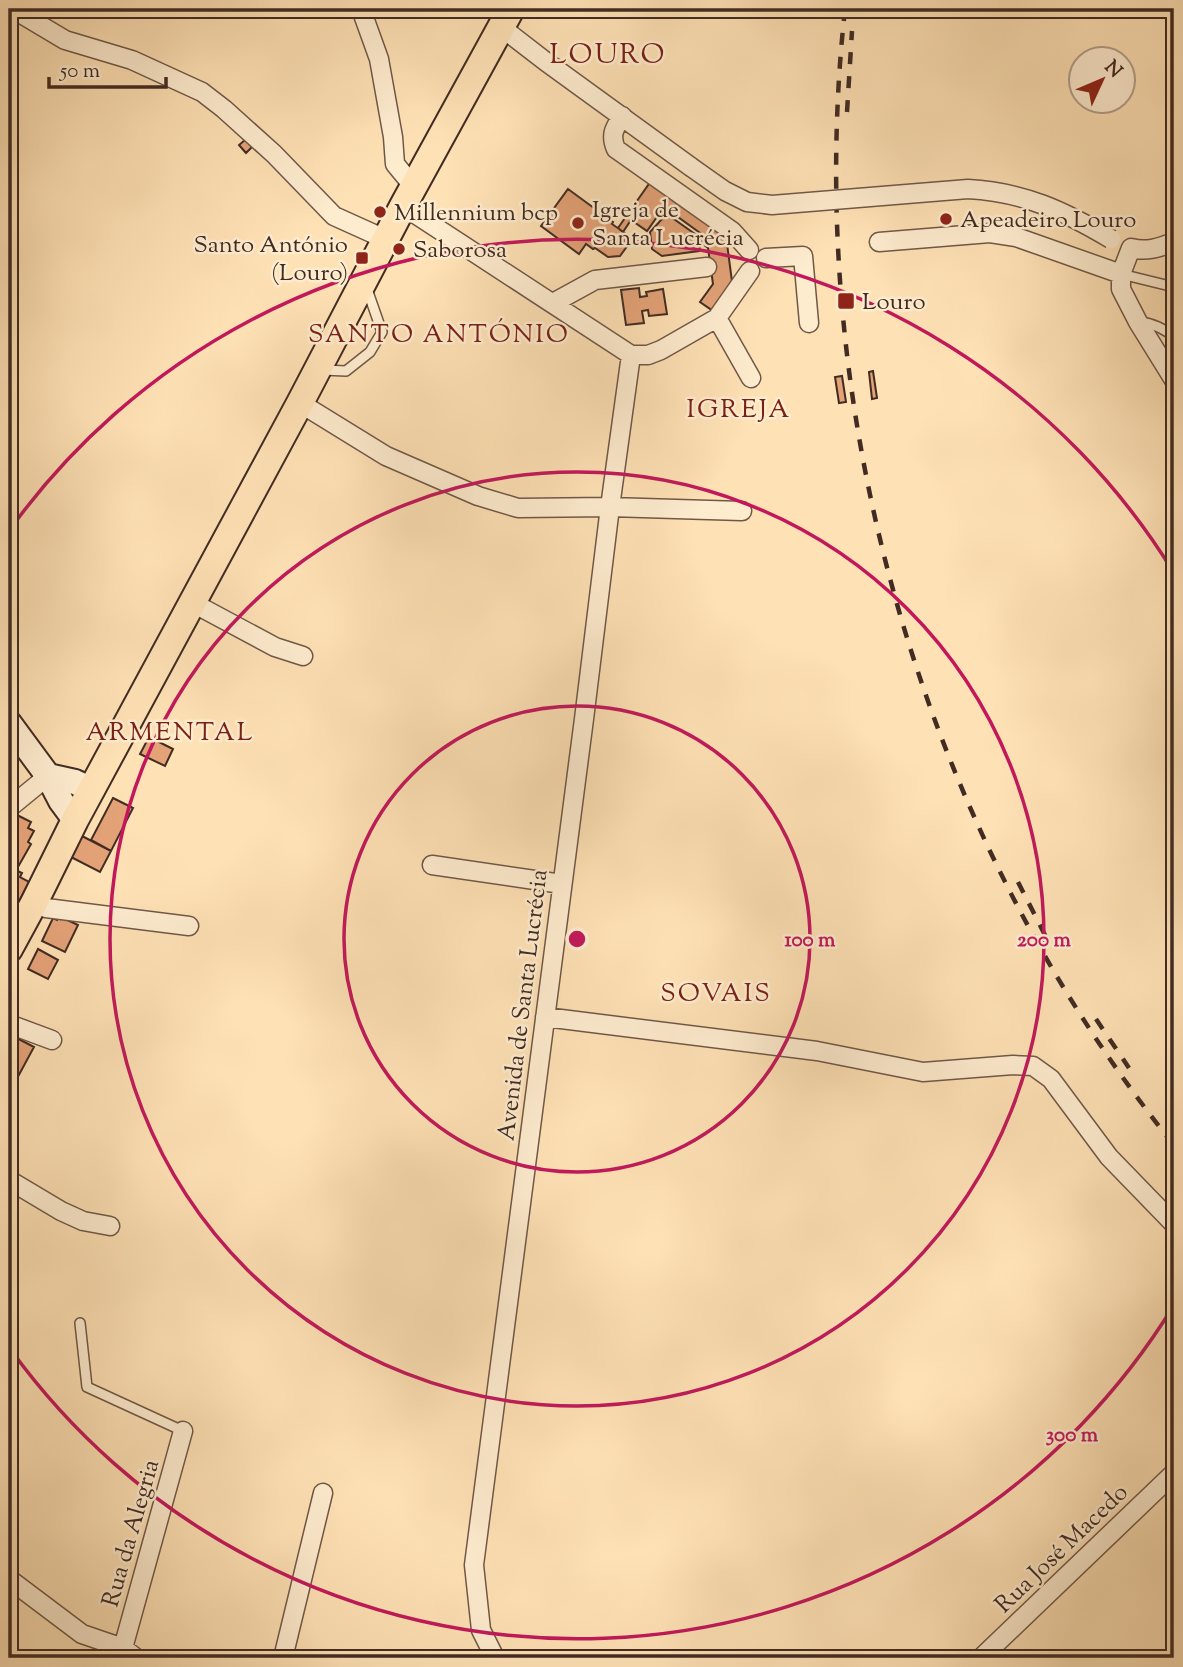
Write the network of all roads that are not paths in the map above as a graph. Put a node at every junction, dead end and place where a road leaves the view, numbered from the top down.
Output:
1 (13, 9) edge
2 (361, 9) edge
3 (506, 18) edge
4 (622, 116) junction
5 (408, 196) junction
6 (386, 239) junction
7 (888, 242) dead end
8 (1174, 242) edge
9 (1131, 248) junction
10 (749, 250) junction
11 (766, 258) junction
12 (707, 267) dead end
13 (750, 271) junction
14 (1121, 274) junction
15 (364, 281) junction
16 (1174, 286) edge
17 (553, 303) junction
18 (717, 318) junction
19 (1138, 322) junction
20 (809, 323) dead end
21 (1174, 336) edge
22 (631, 355) junction
23 (317, 369) junction
24 (751, 377) dead end
25 (1174, 380) edge
26 (300, 403) junction
27 (610, 507) junction
28 (743, 511) dead end
29 (191, 602) junction
30 (303, 656) dead end
31 (9, 723) edge
32 (48, 776) junction
33 (92, 790) junction
34 (9, 808) edge
35 (75, 820) junction
36 (432, 865) dead end
37 (562, 884) junction
38 (34, 903) junction
39 (189, 926) dead end
40 (9, 949) edge
41 (545, 1017) junction
42 (9, 1024) edge
43 (52, 1040) dead end
44 (9, 1180) edge
45 (1174, 1224) edge
46 (110, 1226) dead end
47 (80, 1323) dead end
48 (183, 1431) joint
49 (1174, 1473) edge
50 (323, 1493) dead end
51 (9, 1579) edge
52 (130, 1653) edge
53 (283, 1658) edge
54 (495, 1658) edge
55 (981, 1658) edge

1 - 6 street
2 - 5 street
3 - 4 street
3 - 5 main road
4 - 9 street, bridge
4 - 10 street
5 - 6 main road
5 - 17 street
6 - 15 main road
7 - 14 street
8 - 9 street
9 - 14 street
10 - 11 street
10 - 13 street
11 - 13 street
11 - 20 street
12 - 17 street
13 - 18 street
14 - 16 lane
14 - 19 street
15 - 23 main road
15 - 23 lane
17 - 22 street
18 - 22 street
18 - 24 street
19 - 21 lane
19 - 25 street
22 - 27 street, Avenida de Santa Lucrécia
23 - 26 main road
26 - 27 street
26 - 29 main road
27 - 28 street
27 - 37 street, Avenida de Santa Lucrécia
29 - 30 street
29 - 33 main road
31 - 32 main road
32 - 33 main road
32 - 34 street
32 - 35 main road
33 - 35 main road
35 - 38 main road
36 - 37 street
37 - 41 street, Avenida de Santa Lucrécia
38 - 39 street
38 - 40 main road
41 - 45 street
41 - 54 street, Avenida de Santa Lucrécia
42 - 43 street
44 - 46 street
47 - 48 lane
48 - 52 street, Rua da Alegria
49 - 55 street, Rua José Macedo
50 - 53 street
51 - 52 street

